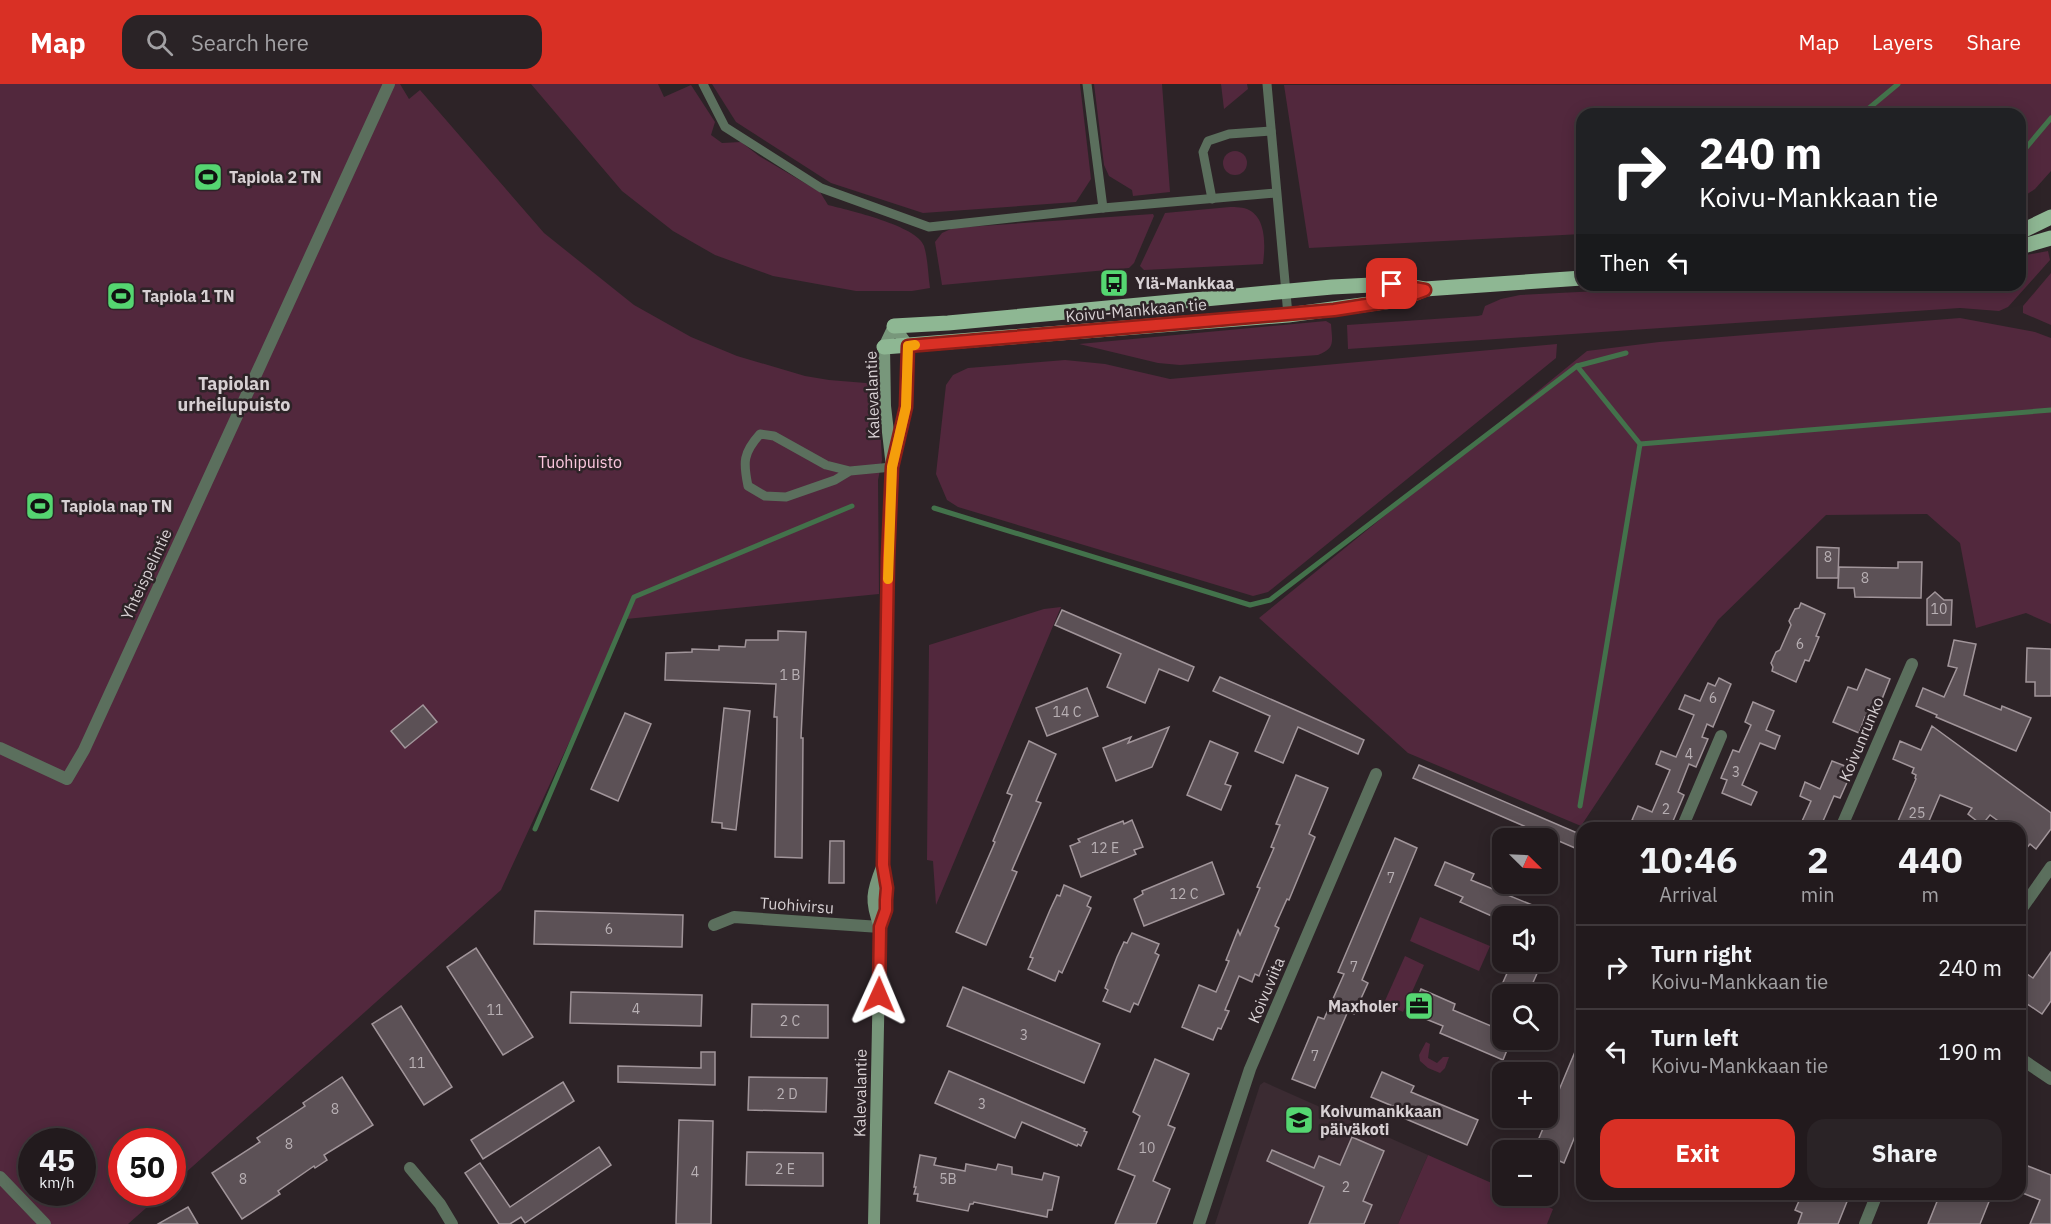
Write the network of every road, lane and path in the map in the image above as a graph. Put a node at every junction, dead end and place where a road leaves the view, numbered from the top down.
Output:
1 (703, 84) edge
2 (1087, 84) edge
3 (1267, 84) edge
4 (391, 85) edge
5 (1271, 131) junction
6 (1276, 193) junction
7 (1212, 199) junction
8 (1103, 208) junction
9 (2051, 217) edge
10 (2026, 229) edge
11 (2051, 238) edge
12 (2026, 245) edge
13 (1576, 278) edge
14 (1286, 290) junction
15 (1425, 290) junction
16 (1288, 315) junction
17 (894, 326) junction
18 (908, 346) junction
19 (884, 347) junction
20 (892, 467) junction
21 (850, 471) junction
22 (1912, 664) dead end
23 (1721, 736) dead end
24 (0, 748) edge
25 (1376, 774) dead end
26 (1685, 822) edge
27 (1845, 822) edge
28 (2049, 874) edge
29 (2026, 903) edge
30 (714, 925) dead end
31 (880, 927) junction
32 (2026, 1062) edge
33 (2051, 1080) edge
34 (410, 1168) dead end
35 (0, 1177) edge
36 (1875, 1200) edge
37 (45, 1224) edge
38 (452, 1224) edge
39 (874, 1224) edge
40 (1199, 1224) edge
41 (1865, 1224) edge

1 - 8 lane
2 - 8 lane
3 - 5 lane
4 - 24 street, Yhteispelintie
5 - 6 lane
5 - 7 lane
6 - 7 lane
6 - 14 lane
7 - 8 lane
9 - 10 main road
11 - 12 main road
13 - 15 main road, Koivu-Mankkaan tie
14 - 15 main road, Koivu-Mankkaan tie
14 - 16 lane
14 - 17 main road, Koivu-Mankkaan tie
15 - 16 main road, Koivu-Mankkaan tie
16 - 18 main road, Koivu-Mankkaan tie
17 - 18 main road
17 - 19 main road, Kalevalantie
18 - 19 main road, Koivu-Mankkaan tie
18 - 20 main road, Kalevalantie
19 - 20 main road, Kalevalantie
20 - 21 lane
20 - 31 main road, Kalevalantie
21 - 21 lane
22 - 27 street, Koivunrunko
23 - 26 street
25 - 40 street, Koivuviita
28 - 29 street
30 - 31 street, Tuohivirsu
31 - 39 main road, Kalevalantie
32 - 33 street
34 - 38 street
35 - 37 street
36 - 41 street

